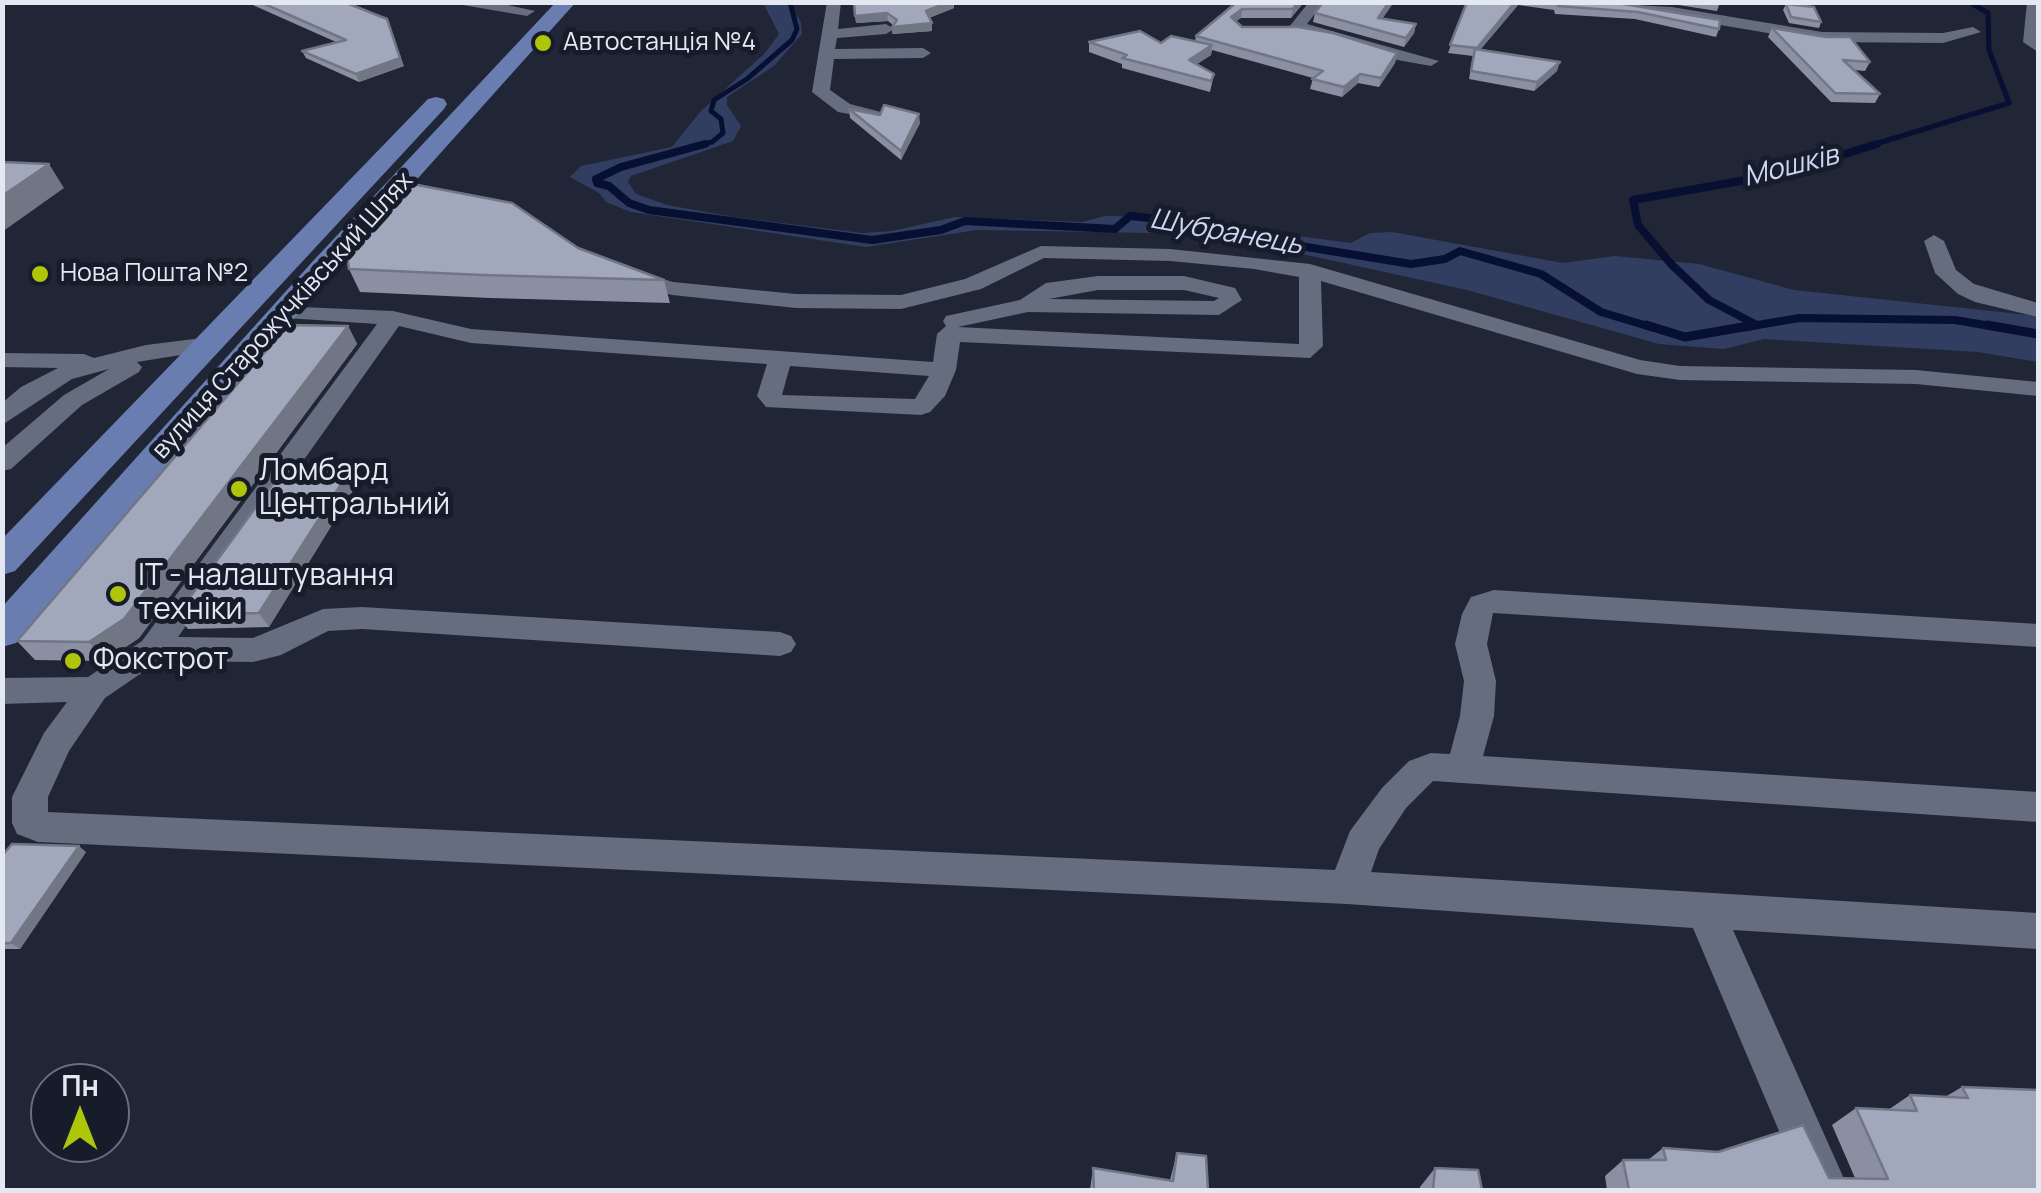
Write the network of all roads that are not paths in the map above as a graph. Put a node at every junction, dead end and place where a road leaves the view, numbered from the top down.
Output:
1 (452, 2) edge
2 (567, 2) edge
3 (834, 2) edge
4 (1317, 2) edge
5 (1589, 2) edge
6 (2034, 2) edge
7 (532, 7) edge
8 (882, 22) edge
9 (831, 28) junction
10 (1278, 28) edge
11 (1297, 28) junction
12 (1973, 32) dead end
13 (500, 38) dead end
14 (2038, 47) edge
15 (828, 54) junction
16 (923, 54) dead end
17 (1431, 61) dead end
18 (452, 87) dead end
19 (875, 116) edge
20 (392, 192) junction
21 (427, 196) edge
22 (1934, 241) dead end
23 (611, 270) edge
24 (1310, 271) junction
25 (952, 289) junction
26 (1028, 306) junction
27 (2038, 310) edge
28 (286, 312) junction
29 (393, 318) junction
30 (951, 328) junction
31 (210, 344) junction
32 (163, 348) junction
33 (2, 360) edge
34 (107, 361) junction
35 (780, 361) junction
36 (944, 370) junction
37 (2038, 389) edge
38 (2, 417) edge
39 (2, 463) edge
40 (2, 562) edge
41 (2, 633) edge
42 (2038, 635) edge
43 (780, 644) dead end
44 (153, 649) junction
45 (94, 689) junction
46 (2, 691) edge
47 (1463, 767) junction
48 (2038, 807) edge
49 (1347, 887) junction
50 (1705, 911) junction
51 (2038, 931) edge
52 (1827, 1190) edge

1 - 7 street
2 - 20 main road, вулиця Старожучківський Шлях
3 - 9 street
4 - 11 street
5 - 12 street
6 - 14 street
7 - 13 main road
8 - 9 street
9 - 15 street
10 - 11 street
11 - 17 street
15 - 16 street
15 - 19 street
18 - 31 main road, вулиця Старожучківський Шлях
20 - 21 street
20 - 28 main road, вулиця Старожучківський Шлях
22 - 27 street
23 - 25 street
24 - 25 street
24 - 30 street
24 - 37 street
25 - 30 street
26 - 26 street
26 - 30 street
28 - 29 street
28 - 41 main road, вулиця Старожучківський Шлях
29 - 35 street
29 - 44 street
30 - 36 street
31 - 32 street
31 - 40 main road, вулиця Старожучківський Шлях
32 - 34 street
32 - 39 street
33 - 34 street
34 - 38 street
35 - 36 street
35 - 36 street
42 - 47 street
43 - 44 street
44 - 45 street
45 - 46 street
45 - 49 street
47 - 48 street
47 - 49 street
49 - 50 street
50 - 51 street
50 - 52 street

